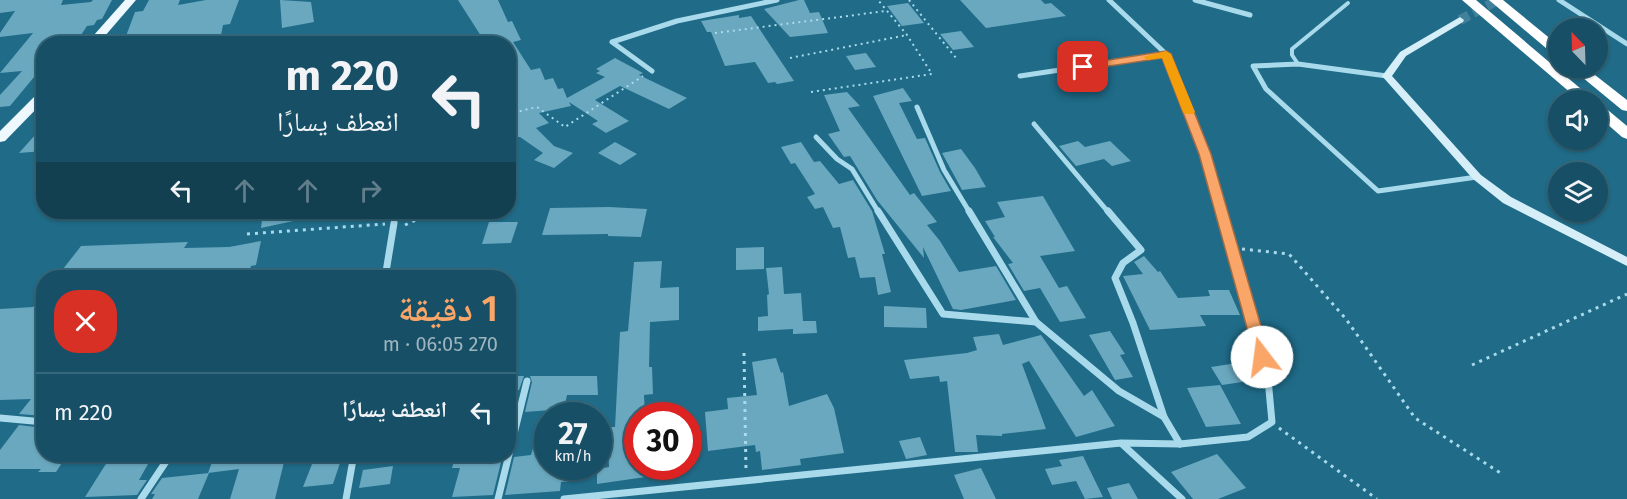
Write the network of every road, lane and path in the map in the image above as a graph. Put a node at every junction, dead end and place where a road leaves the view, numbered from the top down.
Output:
1 (131, 0) edge
2 (777, 0) edge
3 (878, 0) edge
4 (909, 0) edge
5 (1108, 0) edge
6 (1195, 0) edge
7 (1468, 0) edge
8 (1495, 0) edge
9 (1559, 0) edge
10 (1348, 3) dead end
11 (886, 11) junction
12 (1250, 15) dead end
13 (1460, 20) tunnel mouth
14 (715, 33) dead end
15 (907, 35) junction
16 (98, 36) edge
17 (1548, 43) edge
18 (1627, 44) edge
19 (1166, 54) junction
20 (790, 58) dead end
21 (956, 58) dead end
22 (1298, 64) junction
23 (652, 71) joint
24 (1020, 76) dead end
25 (1387, 76) junction
26 (1591, 78) edge
27 (1575, 90) edge
28 (811, 92) dead end
29 (36, 102) edge
30 (917, 107) dead end
31 (1627, 107) edge
32 (516, 112) edge
33 (1608, 118) edge
34 (1034, 124) dead end
35 (1627, 134) edge
36 (816, 137) dead end
37 (0, 138) edge
38 (1477, 177) junction
39 (419, 219) edge
40 (394, 224) junction
41 (248, 234) dead end
42 (1233, 248) junction
43 (1627, 262) edge
44 (386, 270) edge
45 (1627, 294) edge
46 (1036, 322) junction
47 (744, 353) dead end
48 (1472, 365) dead end
49 (526, 381) dead end
50 (1164, 417) junction
51 (0, 418) edge
52 (36, 421) edge
53 (1272, 422) junction
54 (516, 423) edge
55 (1121, 443) junction
56 (1180, 444) junction
57 (166, 462) edge
58 (353, 462) edge
59 (507, 462) edge
60 (1502, 474) dead end
61 (746, 482) junction
62 (141, 499) edge
63 (346, 499) edge
64 (498, 499) edge
65 (564, 499) edge
66 (1182, 499) edge
67 (1377, 499) edge

1 - 16 main road
2 - 23 street
3 - 11 path
4 - 21 path
5 - 19 street
6 - 12 street
7 - 27 highway
8 - 17 highway
9 - 18 street
10 - 22 lane
11 - 14 path
11 - 15 path
13 - 25 main road
15 - 20 path
15 - 28 path
19 - 24 street
19 - 42 street
22 - 25 street
22 - 38 street
23 - 32 path
25 - 38 main road
26 - 31 highway
29 - 37 main road
30 - 46 street
33 - 35 highway
34 - 50 street
36 - 46 street
38 - 43 main road
39 - 40 path
40 - 41 path
40 - 44 street
42 - 53 street
42 - 60 path
45 - 48 path
46 - 50 street
47 - 61 path
49 - 54 street
50 - 56 street
51 - 52 street
53 - 56 street
53 - 67 path
55 - 56 street
55 - 61 street
55 - 66 street
57 - 62 street
58 - 63 street
59 - 64 street
61 - 65 street

